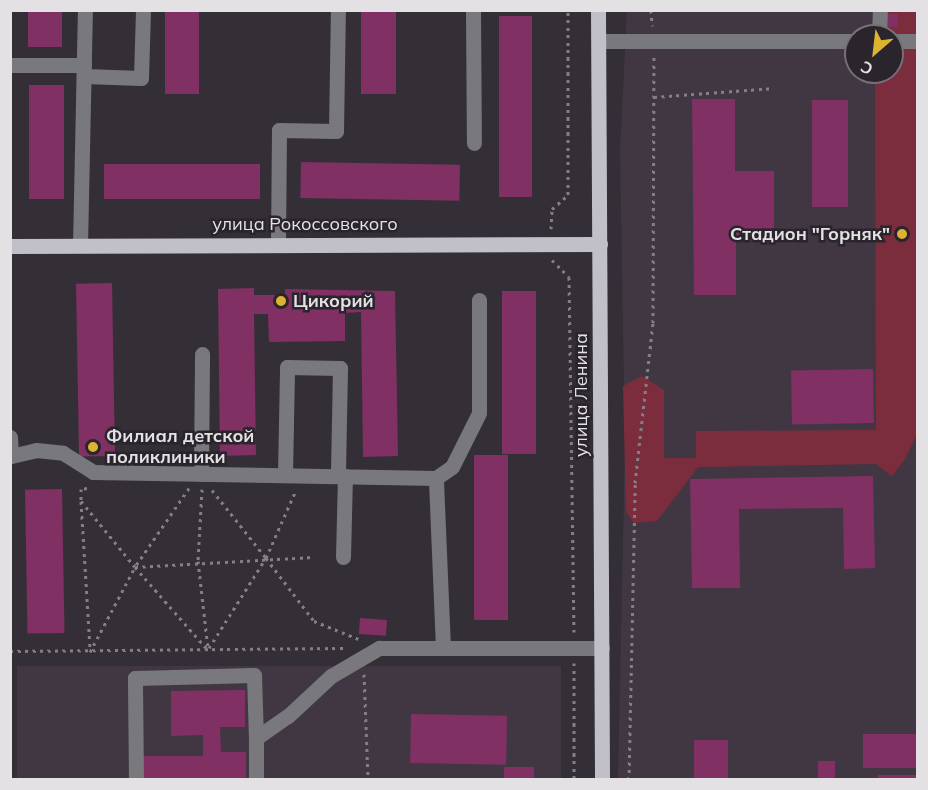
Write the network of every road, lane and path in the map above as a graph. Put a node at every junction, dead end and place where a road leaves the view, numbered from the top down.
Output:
1 (85, 10) edge
2 (143, 10) edge
3 (338, 10) edge
4 (473, 10) edge
5 (568, 10) edge
6 (598, 10) edge
7 (651, 10) edge
8 (599, 41) junction
9 (653, 41) junction
10 (844, 41) edge
11 (10, 65) edge
12 (84, 71) junction
13 (774, 88) dead end
14 (654, 97) junction
15 (474, 143) dead end
16 (551, 243) junction
17 (600, 243) junction
18 (278, 244) junction
19 (80, 245) junction
20 (10, 246) edge
21 (479, 300) dead end
22 (202, 354) dead end
23 (10, 436) edge
24 (11, 456) edge
25 (342, 476) junction
26 (436, 478) junction
27 (292, 479) junction
28 (200, 482) junction
29 (92, 488) dead end
30 (81, 501) junction
31 (314, 557) dead end
32 (343, 557) dead end
33 (266, 558) junction
34 (198, 561) junction
35 (135, 567) junction
36 (574, 646) junction
37 (380, 648) junction
38 (443, 648) junction
39 (602, 648) junction
40 (208, 650) junction
41 (10, 651) edge
42 (90, 652) junction
43 (364, 657) junction
44 (256, 738) junction
45 (136, 780) edge
46 (256, 780) edge
47 (368, 780) edge
48 (574, 780) edge
49 (602, 780) edge
50 (629, 780) edge

1 - 12 lane
2 - 12 lane
3 - 18 lane
4 - 15 lane
5 - 16 path
6 - 8 main road, улица Ленина
7 - 9 path
8 - 9 lane
8 - 17 main road, улица Ленина
9 - 10 lane
9 - 14 path
11 - 12 lane
12 - 19 lane
13 - 14 path
14 - 50 path
16 - 17 main road, улица Рокоссовского
16 - 18 main road, улица Рокоссовского
16 - 36 path
17 - 39 main road, улица Ленина
18 - 19 main road, улица Рокоссовского
19 - 20 main road, улица Рокоссовского
21 - 26 lane
22 - 28 lane
23 - 24 lane
24 - 28 lane
25 - 26 lane
25 - 27 lane
25 - 27 lane
25 - 32 lane
26 - 38 lane
27 - 28 lane
27 - 33 path
28 - 33 path
28 - 34 path
28 - 35 path
29 - 30 path
30 - 35 path
30 - 42 path
31 - 33 path
33 - 34 path
33 - 37 path
33 - 40 path
34 - 35 path
34 - 40 path
35 - 40 path
35 - 42 path
36 - 38 lane
36 - 39 lane
36 - 48 path
37 - 38 lane
37 - 40 path
37 - 43 lane
39 - 49 main road, улица Ленина
40 - 42 path
41 - 42 path
43 - 44 lane
43 - 47 path
44 - 45 lane
44 - 46 lane

